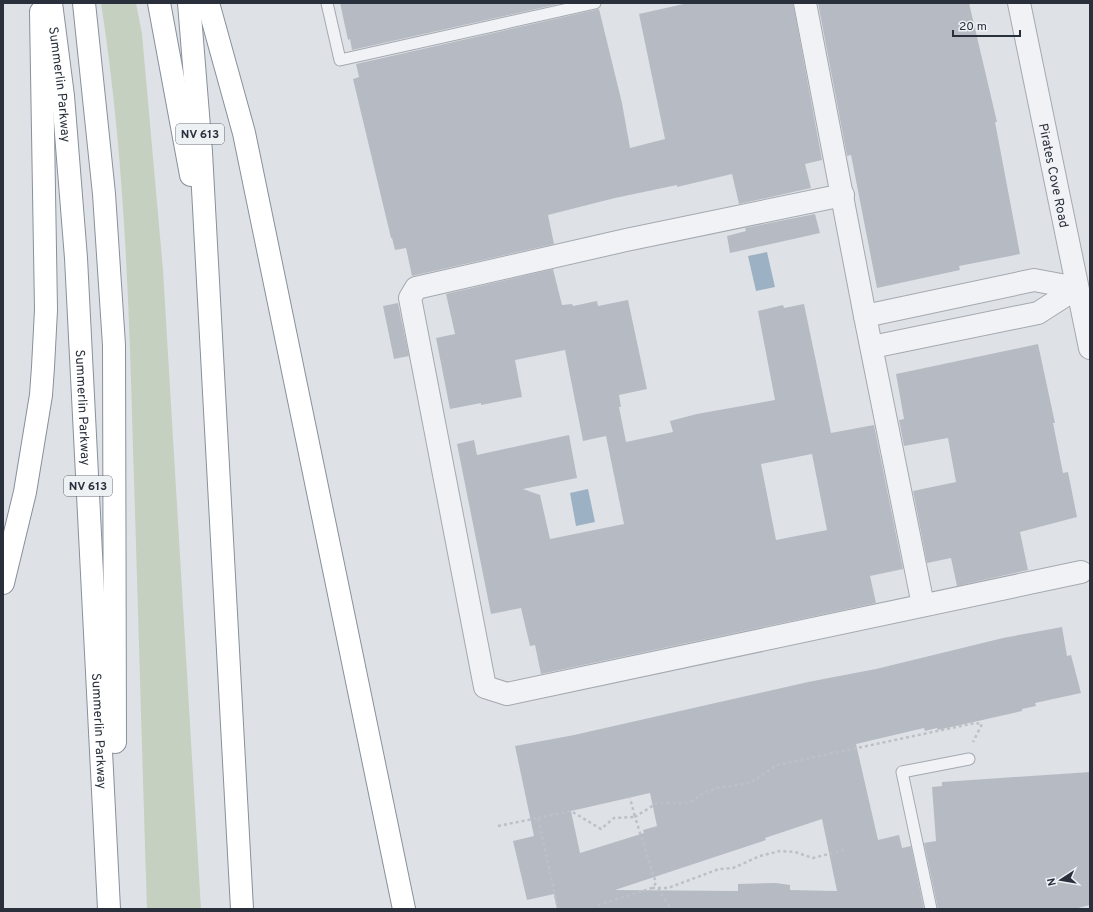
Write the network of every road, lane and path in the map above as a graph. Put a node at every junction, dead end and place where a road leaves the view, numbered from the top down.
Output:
1 (41, 3) edge
2 (51, 3) edge
3 (84, 3) edge
4 (159, 3) edge
5 (189, 3) edge
6 (208, 3) edge
7 (327, 3) edge
8 (595, 3) edge
9 (805, 3) edge
10 (1019, 3) edge
11 (843, 195) junction
12 (207, 264) junction
13 (1077, 288) junction
14 (865, 316) junction
15 (872, 347) junction
16 (1090, 348) edge
17 (1081, 572) dead end
18 (3, 583) edge
19 (923, 605) junction
20 (969, 758) joint
21 (630, 798) dead end
22 (635, 817) junction
23 (538, 818) junction
24 (498, 826) dead end
25 (844, 850) dead end
26 (652, 888) junction
27 (658, 888) junction
28 (598, 905) dead end
29 (109, 909) edge
30 (116, 909) edge
31 (242, 909) edge
32 (404, 909) edge
33 (558, 909) edge
34 (671, 909) edge
35 (931, 909) edge

1 - 18 highway
2 - 29 highway, Summerlin Parkway / NV 613
3 - 30 highway
4 - 12 highway
5 - 12 highway, NV 613
6 - 32 highway
7 - 8 lane
9 - 11 street
10 - 13 street, Pirates Cove Road
11 - 14 street
11 - 19 street
12 - 31 highway, NV 613
13 - 14 street
13 - 15 street
13 - 16 street, Pirates Cove Road
14 - 15 street
15 - 19 street
17 - 19 street
20 - 22 path
20 - 35 lane
21 - 22 path
22 - 23 path
22 - 26 path
23 - 24 path
23 - 33 path
25 - 27 path
26 - 27 path
26 - 28 path
27 - 34 path

